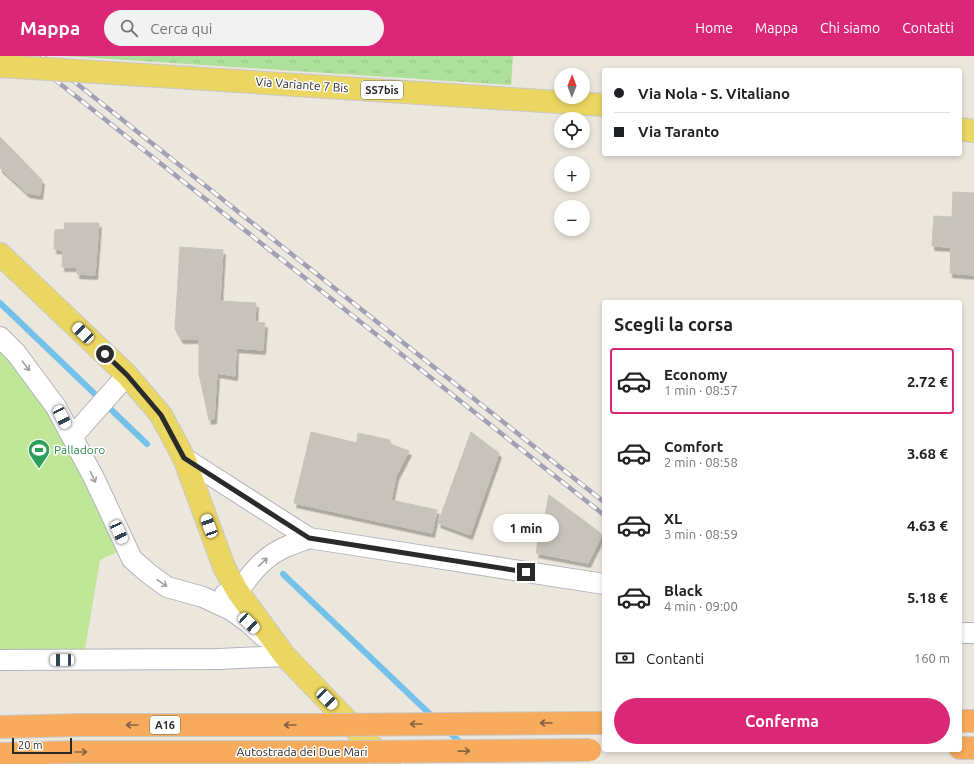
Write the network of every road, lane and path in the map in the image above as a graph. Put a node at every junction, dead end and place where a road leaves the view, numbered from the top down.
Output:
1 (0, 66) edge
2 (602, 105) edge
3 (962, 129) edge
4 (974, 131) edge
5 (0, 254) edge
6 (0, 337) edge
7 (127, 375) junction
8 (72, 437) junction
9 (184, 458) junction
10 (309, 538) junction
11 (602, 584) edge
12 (238, 592) junction
13 (203, 598) junction
14 (962, 633) edge
15 (974, 633) edge
16 (285, 656) junction
17 (0, 660) edge
18 (962, 721) edge
19 (974, 721) edge
20 (595, 723) edge
21 (0, 727) edge
22 (962, 748) edge
23 (974, 748) edge
24 (597, 750) edge
25 (355, 752) junction
26 (0, 754) edge
27 (192, 764) edge
28 (389, 764) edge

1 - 2 main road, Via Variante 7 Bis / SS7bis, bridge
3 - 4 main road
5 - 7 main road
6 -> 8 street
7 - 8 street
7 - 9 main road
8 -> 13 street
9 - 10 street
9 - 12 main road
10 - 11 street
12 -> 10 street
12 - 13 street
12 - 16 main road
13 - 16 street
14 - 15 street
16 - 17 street
16 - 28 main road
18 - 19 highway
20 -> 21 highway, A16, bridge
22 - 23 highway
25 -> 24 highway, Autostrada dei Due Mari, bridge
26 -> 25 highway, Autostrada dei Due Mari
25 - 27 highway

